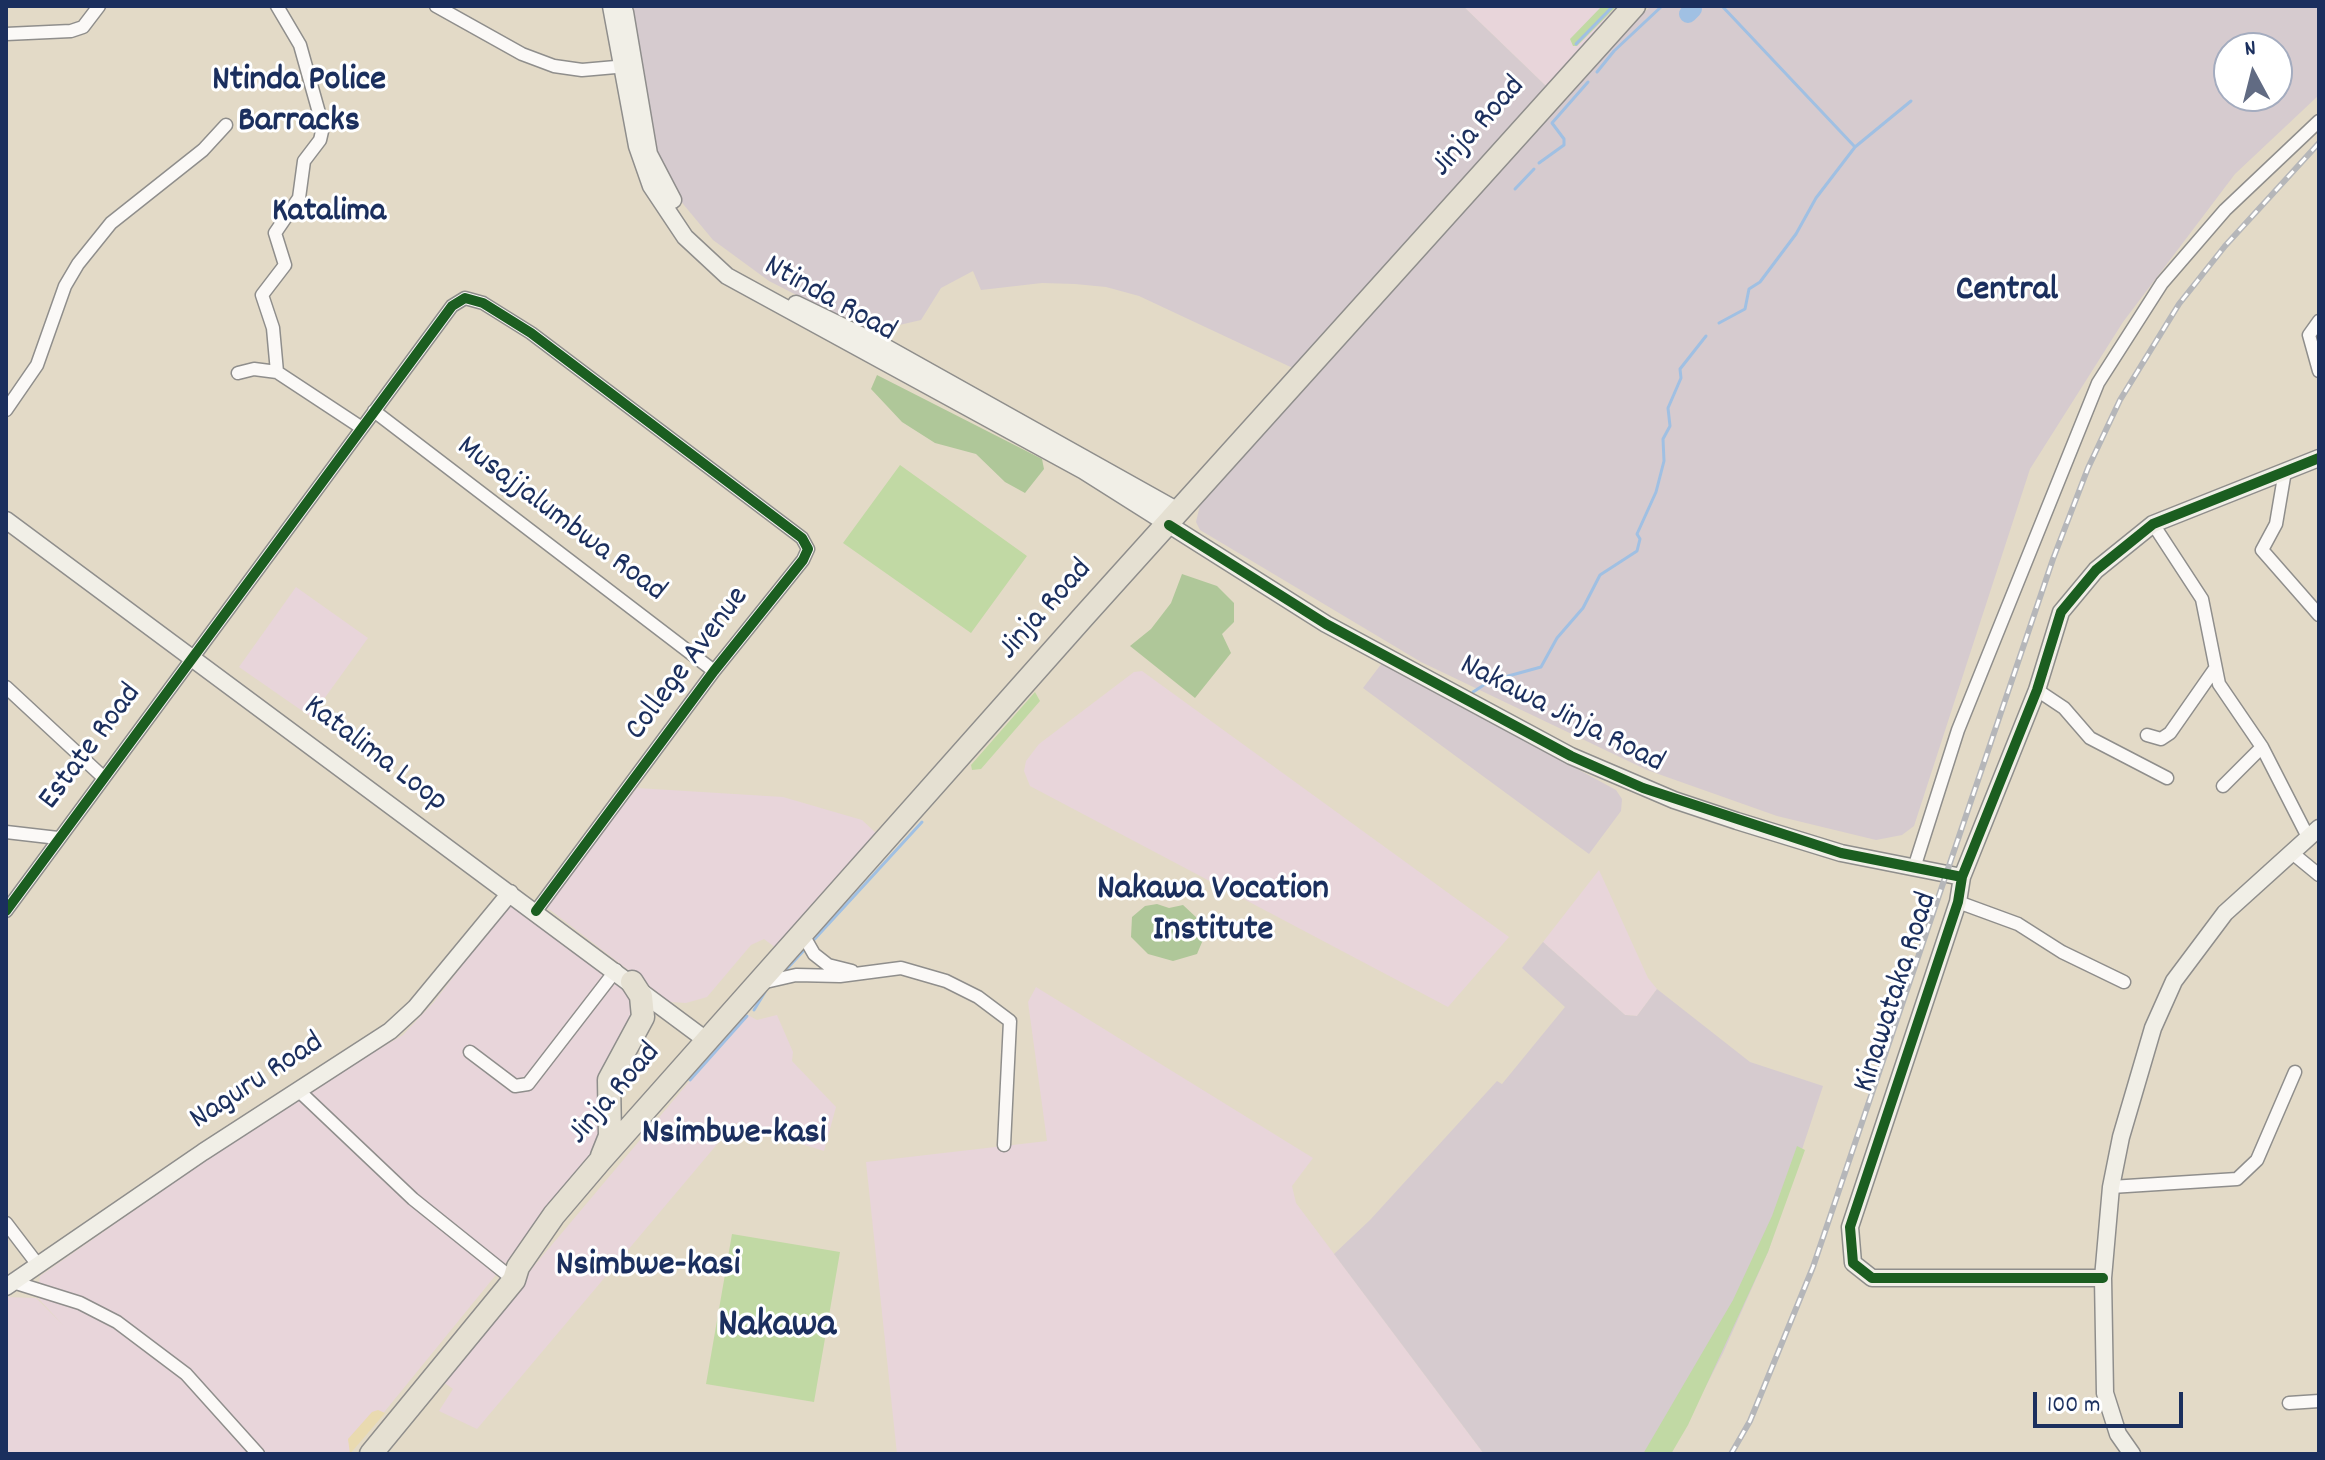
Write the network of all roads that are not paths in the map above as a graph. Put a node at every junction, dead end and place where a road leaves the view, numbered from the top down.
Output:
1 (99, 6) edge
2 (277, 6) edge
3 (611, 6) edge
4 (624, 6) edge
5 (1634, 6) edge
6 (441, 7) edge
7 (6, 34) edge
8 (628, 66) junction
9 (2319, 121) edge
10 (226, 125) dead end
11 (2319, 321) edge
12 (2319, 371) edge
13 (277, 372) junction
14 (238, 373) dead end
15 (6, 410) edge
16 (374, 411) junction
17 (362, 428) junction
18 (2319, 458) edge
19 (2285, 471) junction
20 (713, 474) joint
21 (1174, 518) junction
22 (6, 520) edge
23 (2153, 524) junction
24 (2319, 615) edge
25 (192, 657) junction
26 (2214, 670) junction
27 (714, 671) junction
28 (6, 687) edge
29 (2037, 690) junction
30 (2147, 735) dead end
31 (2262, 747) junction
32 (103, 777) junction
33 (2167, 778) dead end
34 (2223, 786) dead end
35 (6, 832) edge
36 (2313, 832) edge
37 (58, 838) junction
38 (2291, 852) junction
39 (1914, 868) junction
40 (2319, 875) edge
41 (1962, 877) junction
42 (510, 893) junction
43 (1958, 902) junction
44 (6, 911) edge
45 (536, 911) junction
46 (802, 933) junction
47 (855, 972) junction
48 (624, 976) junction
49 (2124, 982) dead end
50 (757, 984) junction
51 (706, 1040) junction
52 (470, 1052) dead end
53 (2295, 1072) dead end
54 (298, 1090) junction
55 (1004, 1145) dead end
56 (600, 1161) junction
57 (2111, 1187) junction
58 (6, 1223) edge
59 (38, 1265) junction
60 (513, 1274) junction
61 (2103, 1278) junction
62 (10, 1284) edge
63 (2319, 1401) edge
64 (2289, 1403) dead end
65 (258, 1454) edge
66 (357, 1454) edge
67 (371, 1454) edge
68 (2132, 1454) edge

1 - 7 street
2 - 13 street
3 - 8 street, Ntinda Road
4 - 8 street, Ntinda Road
5 - 21 highway, Jinja Road
6 - 8 street
8 - 21 street, Ntinda Road
9 - 39 street
10 - 15 street
11 - 12 street
13 - 14 street
13 - 17 street
16 - 17 street, Estate Road
16 - 20 street, Estate Road
16 - 27 street, Musajjalumbwa Road
17 - 25 street, Estate Road
18 - 19 street, Kinawataka Road
19 - 23 street, Kinawataka Road
19 - 24 street
20 - 27 street, College Avenue
21 - 39 street, Nakawa Jinja Road
21 - 46 highway, Jinja Road
22 - 25 street, Katalima Loop
23 - 26 street
23 - 29 street, Kinawataka Road
25 - 32 street, Estate Road
25 - 42 street, Katalima Loop
26 - 30 street
26 - 31 street
27 - 45 street, College Avenue
28 - 32 street
29 - 33 street
29 - 41 street, Kinawataka Road
31 - 34 street
31 - 36 street
32 - 37 street, Estate Road
35 - 37 street
36 - 38 street
37 - 44 street, Estate Road
38 - 40 street
38 - 57 street
39 - 41 street, Nakawa Jinja Road
41 - 43 street, Kinawataka Road
42 - 45 street, Katalima Loop
42 - 54 street, Naguru Road
43 - 49 street
43 - 61 street, Kinawataka Road
45 - 48 street, Katalima Loop
46 - 47 street
46 - 50 highway, Jinja Road
47 - 50 street
47 - 55 street
48 - 51 street, Katalima Loop
48 - 52 street
48 - 56 highway
50 - 51 highway, Jinja Road
51 - 56 highway, Jinja Road
53 - 57 street
54 - 59 street, Naguru Road
54 - 60 street
56 - 60 highway, Jinja Road
57 - 61 street
58 - 59 street
59 - 62 street, Naguru Road
60 - 66 highway, Jinja Road
60 - 67 highway, Jinja Road
61 - 68 street
62 - 65 street
63 - 64 street

